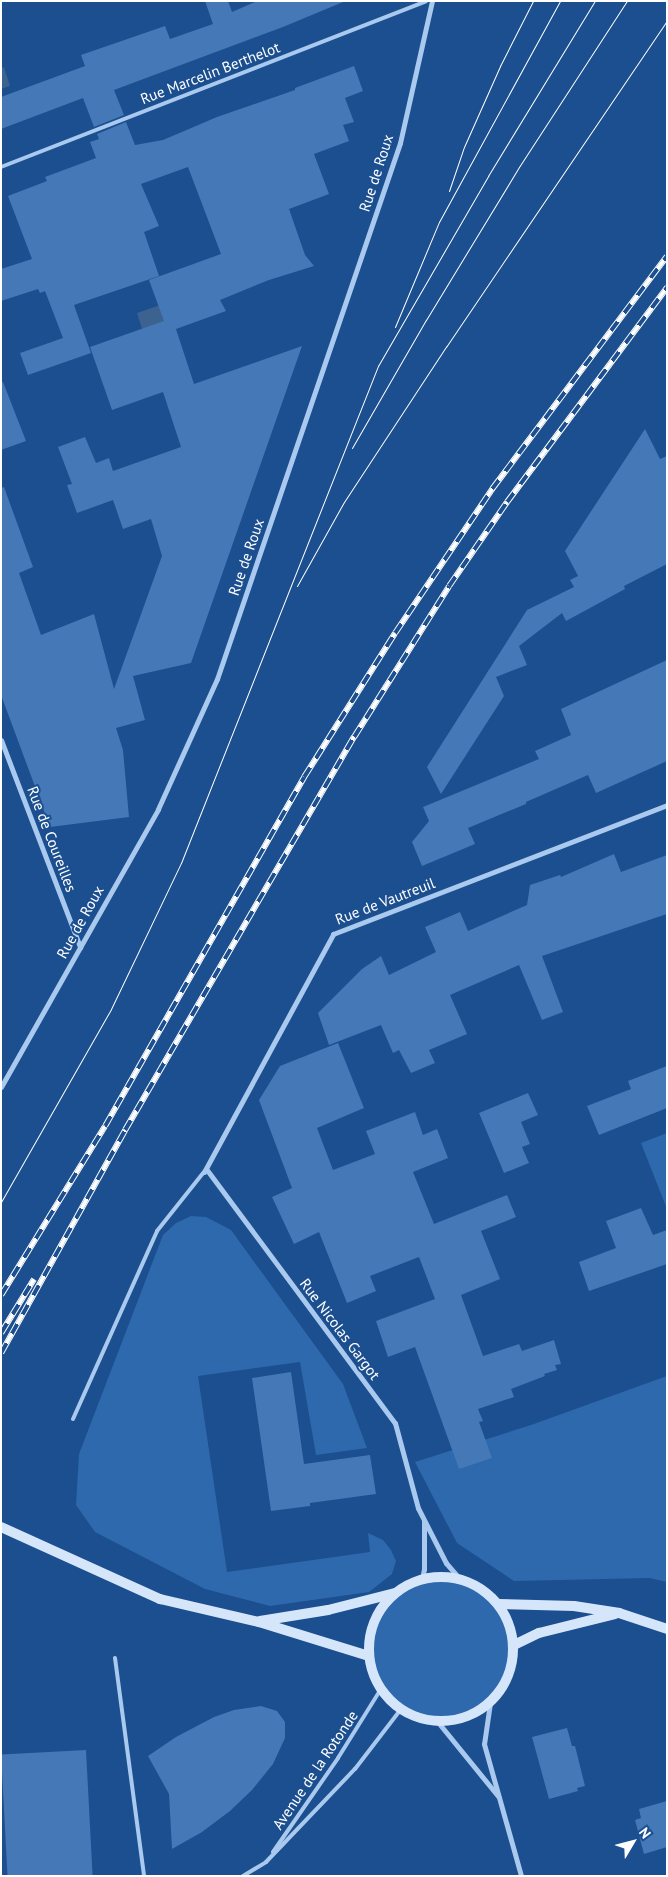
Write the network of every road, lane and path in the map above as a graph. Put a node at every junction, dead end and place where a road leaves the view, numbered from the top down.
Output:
1 (426, 1) edge
2 (432, 1) edge
3 (1, 167) edge
4 (1, 740) edge
5 (667, 805) edge
6 (80, 947) junction
7 (1, 1087) edge
8 (205, 1171) junction
9 (73, 1419) dead end
10 (424, 1518) junction
11 (1, 1527) edge
12 (460, 1579) junction
13 (414, 1582) junction
14 (395, 1593) junction
15 (498, 1604) junction
16 (619, 1613) junction
17 (259, 1622) junction
18 (667, 1629) edge
19 (514, 1645) junction
20 (369, 1656) junction
21 (115, 1658) dead end
22 (381, 1689) junction
23 (490, 1703) junction
24 (401, 1709) junction
25 (436, 1721) junction
26 (499, 1797) junction
27 (266, 1862) junction
28 (144, 1876) edge
29 (243, 1876) edge
30 (521, 1876) edge

1 - 3 lane, Rue Marcelin Berthelot
2 - 6 street, Rue de Roux
4 - 6 street, Rue de Coureilles
5 - 8 street, Rue de Vautreuil
6 - 7 street, Rue de Roux
8 - 9 lane
8 - 10 street, Rue Nicolas Gargot
10 - 12 street, Rue Nicolas Gargot
10 - 13 street, Rue Nicolas Gargot
11 - 17 main road
12 - 13 main road
12 - 15 main road
13 - 14 main road
14 - 17 main road
14 - 20 main road
15 - 16 main road
15 - 19 main road
16 - 18 main road
16 - 19 main road
17 - 20 main road
19 - 23 main road
20 - 22 main road
21 - 28 lane
22 - 24 main road
22 - 27 lane, Avenue de la Rotonde
23 - 25 main road
23 - 26 street
24 - 25 main road
24 - 27 lane, Avenue de la Rotonde
25 - 26 street
26 - 30 street
27 - 29 lane, Avenue de la Rotonde

